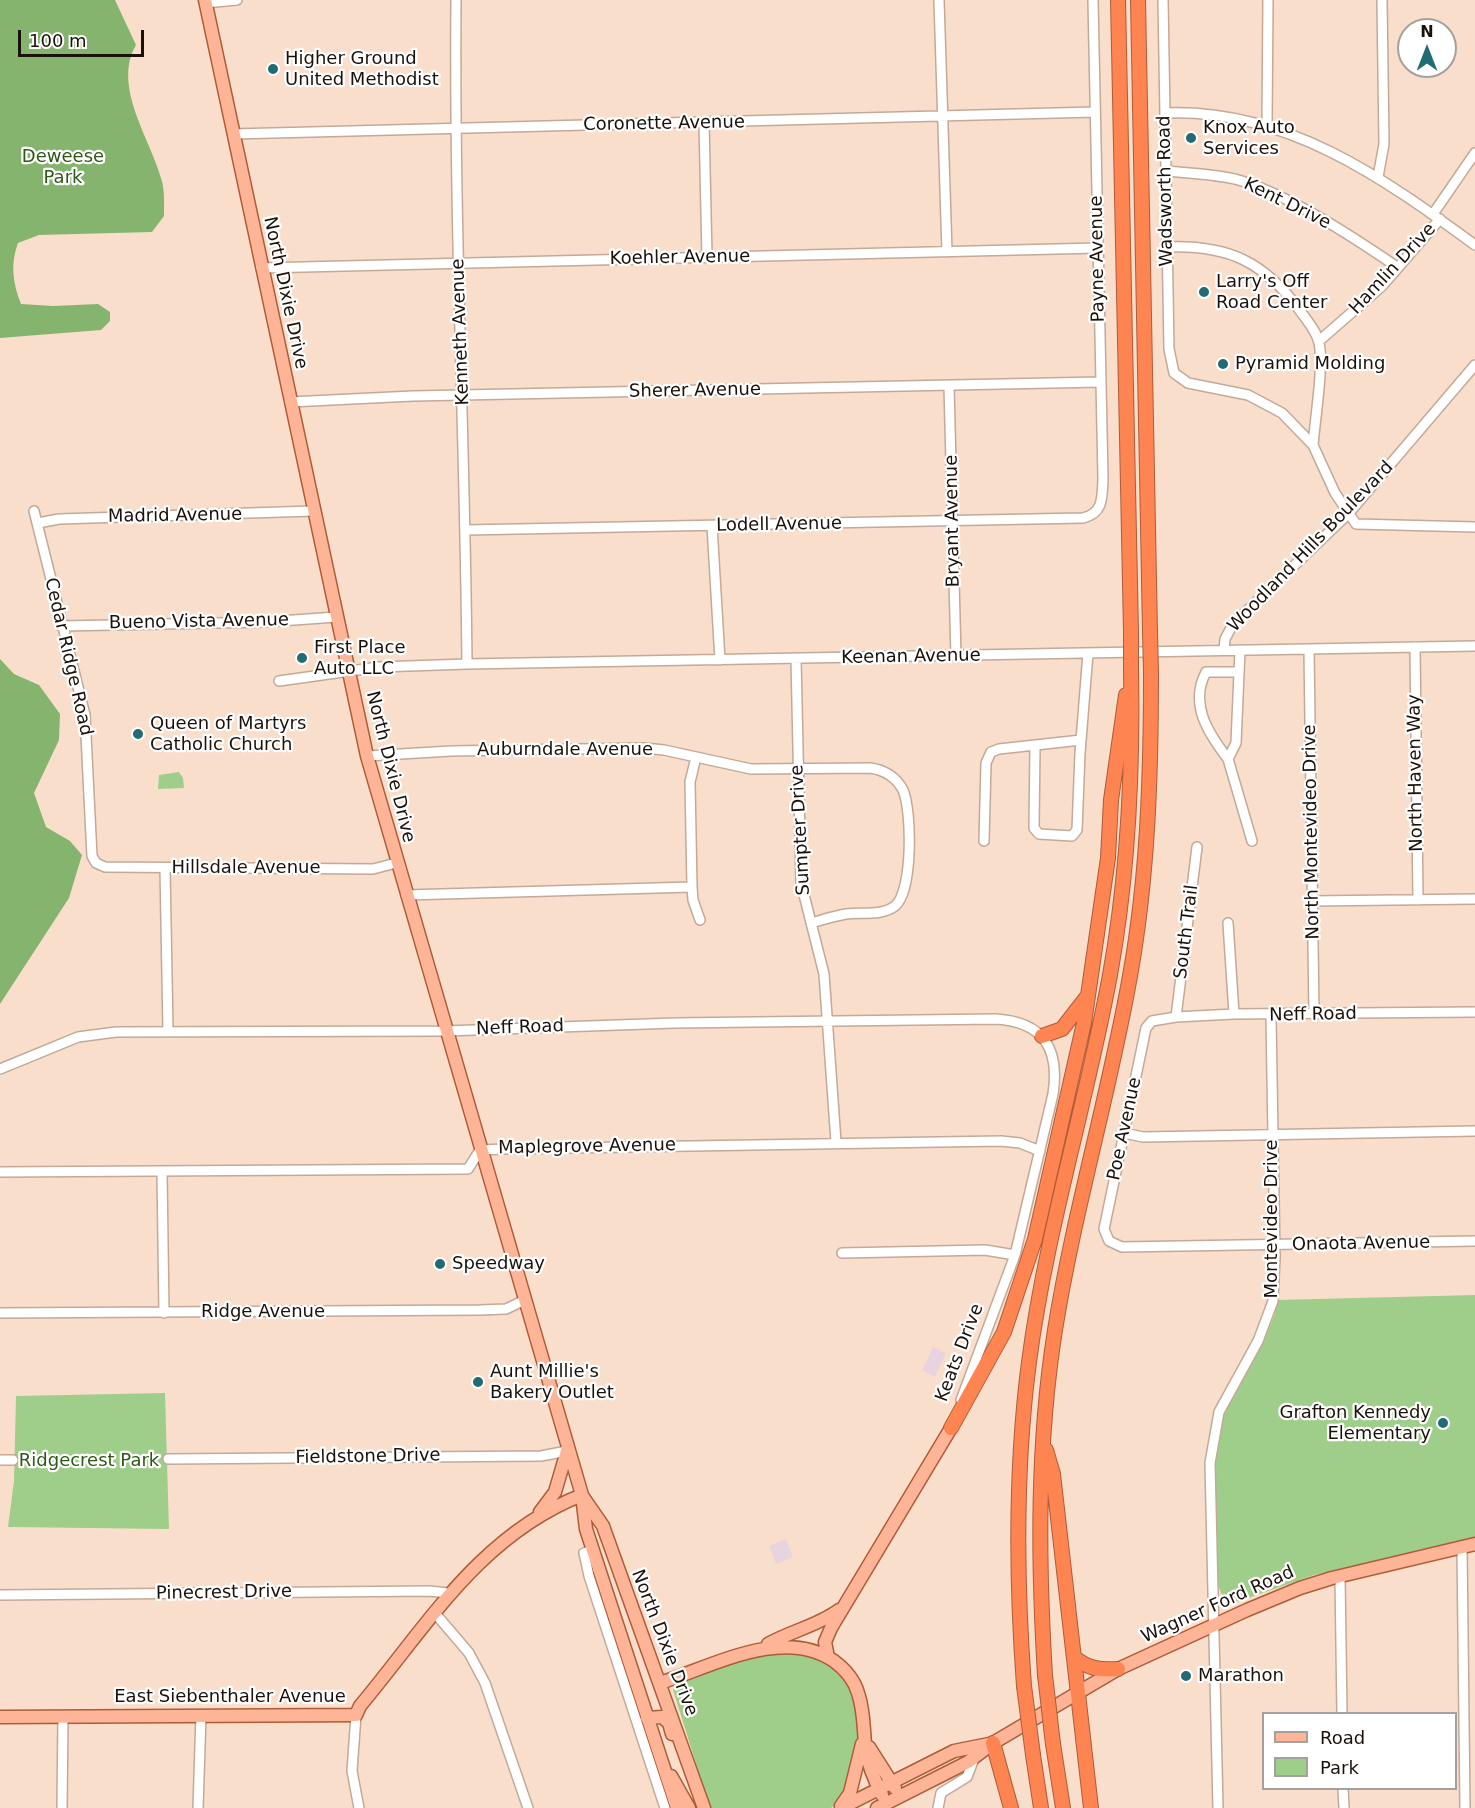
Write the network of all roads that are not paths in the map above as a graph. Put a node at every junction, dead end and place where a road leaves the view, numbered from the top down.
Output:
1 (237, 0) edge
2 (456, 0) edge
3 (939, 0) edge
4 (1093, 0) edge
5 (1119, 0) edge
6 (1138, 0) edge
7 (1163, 0) edge
8 (1268, 0) edge
9 (1382, 0) edge
10 (205, 2) edge
11 (1095, 112) junction
12 (1165, 113) junction
13 (944, 117) junction
14 (704, 123) junction
15 (1268, 124) junction
16 (455, 129) junction
17 (233, 134) junction
18 (1475, 153) edge
19 (1166, 171) junction
20 (1378, 177) junction
21 (1436, 217) junction
22 (1475, 245) edge
23 (1168, 247) junction
24 (1098, 248) junction
25 (947, 252) junction
26 (707, 257) junction
27 (458, 264) junction
28 (1397, 267) junction
29 (261, 268) junction
30 (1319, 341) junction
31 (1475, 365) edge
32 (1100, 382) junction
33 (949, 386) junction
34 (464, 397) junction
35 (290, 402) junction
36 (1313, 445) junction
37 (34, 511) dead end
38 (313, 511) junction
39 (1348, 514) junction
40 (1092, 515) joint
41 (954, 521) junction
42 (38, 523) junction
43 (712, 526) junction
44 (1475, 527) edge
45 (466, 530) junction
46 (336, 617) junction
47 (61, 626) junction
48 (1475, 646) edge
49 (1415, 647) junction
50 (1309, 649) junction
51 (1240, 650) junction
52 (1224, 651) junction
53 (1088, 653) junction
54 (956, 657) junction
55 (796, 659) junction
56 (720, 660) junction
57 (467, 664) junction
58 (348, 672) junction
59 (1239, 672) junction
60 (1131, 673) junction
61 (279, 681) dead end
62 (1081, 740) junction
63 (1035, 746) junction
64 (367, 756) junction
65 (696, 758) junction
66 (1228, 759) junction
67 (798, 769) junction
68 (984, 841) dead end
69 (1252, 841) dead end
70 (1197, 847) dead end
71 (96, 863) joint
72 (396, 863) junction
73 (165, 868) junction
74 (692, 887) junction
75 (406, 895) junction
76 (1475, 898) edge
77 (1418, 900) junction
78 (1312, 901) junction
79 (700, 920) dead end
80 (811, 923) junction
81 (1228, 923) dead end
82 (1089, 994) junction
83 (1475, 1012) edge
84 (1234, 1014) junction
85 (1314, 1015) junction
86 (1271, 1016) junction
87 (1176, 1017) junction
88 (825, 1021) junction
89 (1152, 1021) joint
90 (445, 1030) junction
91 (168, 1031) junction
92 (1042, 1036) junction
93 (0, 1070) edge
94 (1475, 1131) edge
95 (1124, 1133) junction
96 (1272, 1135) junction
97 (836, 1143) junction
98 (480, 1150) junction
99 (1040, 1151) junction
100 (0, 1172) edge
101 (162, 1172) junction
102 (1107, 1239) joint
103 (1475, 1241) edge
104 (1275, 1246) junction
105 (842, 1253) dead end
106 (1015, 1255) junction
107 (525, 1300) junction
108 (164, 1312) junction
109 (0, 1313) edge
110 (28, 1314) junction
111 (0, 1321) edge
112 (951, 1428) junction
113 (1043, 1437) junction
114 (567, 1451) junction
115 (168, 1459) dead end
116 (0, 1460) edge
117 (13, 1460) dead end
118 (582, 1495) junction
119 (534, 1520) junction
120 (1475, 1544) edge
121 (1462, 1547) junction
122 (592, 1550) junction
123 (618, 1571) junction
124 (1340, 1576) junction
125 (448, 1593) junction
126 (0, 1595) edge
127 (842, 1608) junction
128 (434, 1612) junction
129 (1213, 1625) junction
130 (760, 1649) junction
131 (828, 1657) junction
132 (1074, 1657) junction
133 (1118, 1670) junction
134 (660, 1683) junction
135 (1078, 1693) junction
136 (1342, 1712) edge
137 (201, 1714) junction
138 (356, 1715) junction
139 (63, 1716) junction
140 (0, 1717) edge
141 (641, 1719) junction
142 (865, 1734) junction
143 (993, 1743) junction
144 (975, 1756) junction
145 (662, 1763) junction
146 (955, 1768) junction
147 (692, 1772) junction
148 (893, 1785) junction
149 (1343, 1790) edge
150 (880, 1792) junction
151 (1475, 1802) edge
152 (62, 1808) edge
153 (198, 1808) edge
154 (359, 1808) edge
155 (528, 1808) edge
156 (665, 1808) edge
157 (677, 1808) edge
158 (689, 1808) edge
159 (704, 1808) edge
160 (840, 1808) edge
161 (857, 1808) edge
162 (877, 1808) edge
163 (938, 1808) edge
164 (1011, 1808) edge
165 (1041, 1808) edge
166 (1063, 1808) edge
167 (1091, 1808) edge
168 (1218, 1808) edge
169 (1344, 1808) edge
170 (1466, 1808) edge

1 - 10 street
2 - 16 street, Kenneth Avenue
3 - 13 street
4 - 11 street, Payne Avenue
5 - 60 highway, bridge
6 - 113 highway, bridge
7 - 12 street, Wadsworth Road
8 - 15 street
9 - 20 street
10 - 17 main road, North Dixie Drive
11 - 13 street, Coronette Avenue
11 - 24 street, Payne Avenue
12 - 15 street
12 - 19 street, Wadsworth Road
13 - 14 street, Coronette Avenue
13 - 25 street
14 - 16 street, Coronette Avenue
14 - 26 street
15 - 20 street
16 - 17 street, Coronette Avenue
16 - 27 street, Kenneth Avenue
17 - 29 main road, North Dixie Drive
18 - 21 street, Hamlin Drive
19 - 23 street, Wadsworth Road
19 - 28 street, Kent Drive
20 - 21 street
21 - 22 street
21 - 28 street, Hamlin Drive
23 - 30 street
23 - 36 street, Wadsworth Road
24 - 25 street, Koehler Avenue
24 - 32 street, Payne Avenue
25 - 26 street, Koehler Avenue
26 - 27 street, Koehler Avenue
27 - 29 street, Koehler Avenue
27 - 34 street, Kenneth Avenue
28 - 30 street, Hamlin Drive
29 - 35 main road, North Dixie Drive
30 - 36 street
31 - 39 street, Woodland Hills Boulevard
32 - 33 street, Sherer Avenue
32 - 40 street, Payne Avenue
33 - 34 street, Sherer Avenue
33 - 41 street, Bryant Avenue
34 - 35 street, Sherer Avenue
34 - 45 street, Kenneth Avenue
35 - 38 main road, North Dixie Drive
36 - 39 street
37 - 42 street, Cedar Ridge Road
38 - 42 street, Madrid Avenue
38 - 46 main road, North Dixie Drive
39 - 44 street
39 - 52 street, Woodland Hills Boulevard
40 - 41 street, Lodell Avenue
41 - 43 street, Lodell Avenue
41 - 54 street, Bryant Avenue
42 - 47 street, Cedar Ridge Road
43 - 45 street, Lodell Avenue
43 - 56 street
45 - 57 street, Kenneth Avenue
46 - 47 street, Bueno Vista Avenue
46 - 58 main road, North Dixie Drive
47 - 71 street, Cedar Ridge Road
48 - 49 street, Keenan Avenue
49 - 50 street, Keenan Avenue
49 - 77 street, North Haven Way
50 - 51 street, Keenan Avenue
50 - 78 street, North Montevideo Drive
51 - 52 street, Keenan Avenue
51 - 59 street
52 - 53 street, Keenan Avenue
53 - 54 street, Keenan Avenue
53 - 62 street
54 - 55 street, Keenan Avenue
55 - 56 street, Keenan Avenue
55 - 67 street, Sumpter Drive
56 - 57 street, Keenan Avenue
57 - 58 street, Keenan Avenue
58 - 61 street, Keenan Avenue
58 - 64 main road, North Dixie Drive
59 - 66 street
59 - 66 street
60 - 82 highway
60 - 165 highway, bridge
62 - 63 street
62 - 63 street
63 - 68 street
64 - 65 street, Auburndale Avenue
64 - 72 main road, North Dixie Drive
65 - 67 street, Auburndale Avenue
65 - 74 street
66 - 69 street
67 - 80 street, Sumpter Drive
67 - 80 street, Auburndale Avenue
70 - 87 street, South Trail
71 - 73 street, Hillsdale Avenue
72 - 73 street, Hillsdale Avenue
72 - 75 main road, North Dixie Drive
73 - 91 street
74 - 75 street
74 - 79 street
75 - 90 main road, North Dixie Drive
76 - 77 street
77 - 78 street
78 - 85 street, North Montevideo Drive
80 - 88 street, Sumpter Drive
81 - 84 street
82 - 92 highway
82 - 112 highway
83 - 85 street, Neff Road
84 - 86 street, Neff Road
84 - 87 street, Neff Road
85 - 86 street, Neff Road
86 - 96 street, Montevideo Drive
87 - 89 street, Neff Road
88 - 90 street, Neff Road
88 - 92 street, Neff Road
88 - 97 street, Sumpter Drive
89 - 95 street, Poe Avenue
90 - 91 street, Neff Road
90 - 98 main road, North Dixie Drive
91 - 93 street, Neff Road
92 - 99 street, Keats Drive
94 - 96 street
95 - 96 street
95 - 102 street, Poe Avenue
96 - 104 street, Montevideo Drive
97 - 98 street, Maplegrove Avenue
97 - 99 street, Maplegrove Avenue
98 - 101 street, Maplegrove Avenue
98 - 107 main road, North Dixie Drive
99 - 106 street, Keats Drive
100 - 101 street, Maplegrove Avenue
101 - 108 street
102 - 104 street, Onaota Avenue
103 - 104 street, Onaota Avenue
104 - 129 street, Montevideo Drive
105 - 106 street
106 - 112 street, Keats Drive
107 - 108 street, Ridge Avenue
107 - 114 main road, North Dixie Drive
108 - 110 street, Ridge Avenue
109 - 110 street, Ridge Avenue
110 - 111 street
112 - 127 main road, Keats Drive
113 - 132 highway
113 - 166 highway, bridge
114 - 115 street, Fieldstone Drive
114 - 118 main road, North Dixie Drive
114 - 119 main road
116 - 117 street
118 - 119 main road, East Siebenthaler Avenue
118 - 122 main road, North Dixie Drive
118 - 123 main road, North Dixie Drive
119 - 125 main road, East Siebenthaler Avenue
120 - 121 main road, Wagner Ford Road
121 - 124 main road, Wagner Ford Road
121 - 170 street
122 - 123 main road
122 - 141 main road, North Dixie Drive
123 - 134 main road, North Dixie Drive
124 - 129 main road, Wagner Ford Road
124 - 136 street
125 - 126 street, Pinecrest Drive
125 - 128 main road, East Siebenthaler Avenue
127 - 130 main road
127 - 131 main road, Keats Drive
128 - 138 main road, East Siebenthaler Avenue
128 - 155 street
129 - 133 main road, Wagner Ford Road
129 - 168 street, Montevideo Drive
130 - 131 main road
130 - 134 main road
131 - 142 main road
132 - 133 highway
132 - 135 highway
133 - 135 main road, Wagner Ford Road
134 - 147 main road, North Dixie Drive
135 - 143 main road, Wagner Ford Road
135 - 167 highway
137 - 138 main road, East Siebenthaler Avenue
137 - 139 main road, East Siebenthaler Avenue
137 - 153 street
138 - 154 street
139 - 140 main road, East Siebenthaler Avenue
139 - 152 street
141 - 145 main road, North Dixie Drive
141 - 147 main road
141 - 156 street
142 - 148 main road
142 - 150 main road
142 - 160 main road
143 - 144 main road, Wagner Ford Road
143 - 148 main road, Wagner Ford Road
143 - 164 highway
144 - 146 main road, Wagner Ford Road
144 - 163 street
145 - 157 main road, North Dixie Drive
145 - 158 main road
146 - 148 main road
146 - 162 main road, Wagner Ford Road
147 - 159 main road, North Dixie Drive
148 - 150 main road, Wagner Ford Road
149 - 169 street
150 - 160 main road, Wagner Ford Road
150 - 161 main road
151 - 170 street

